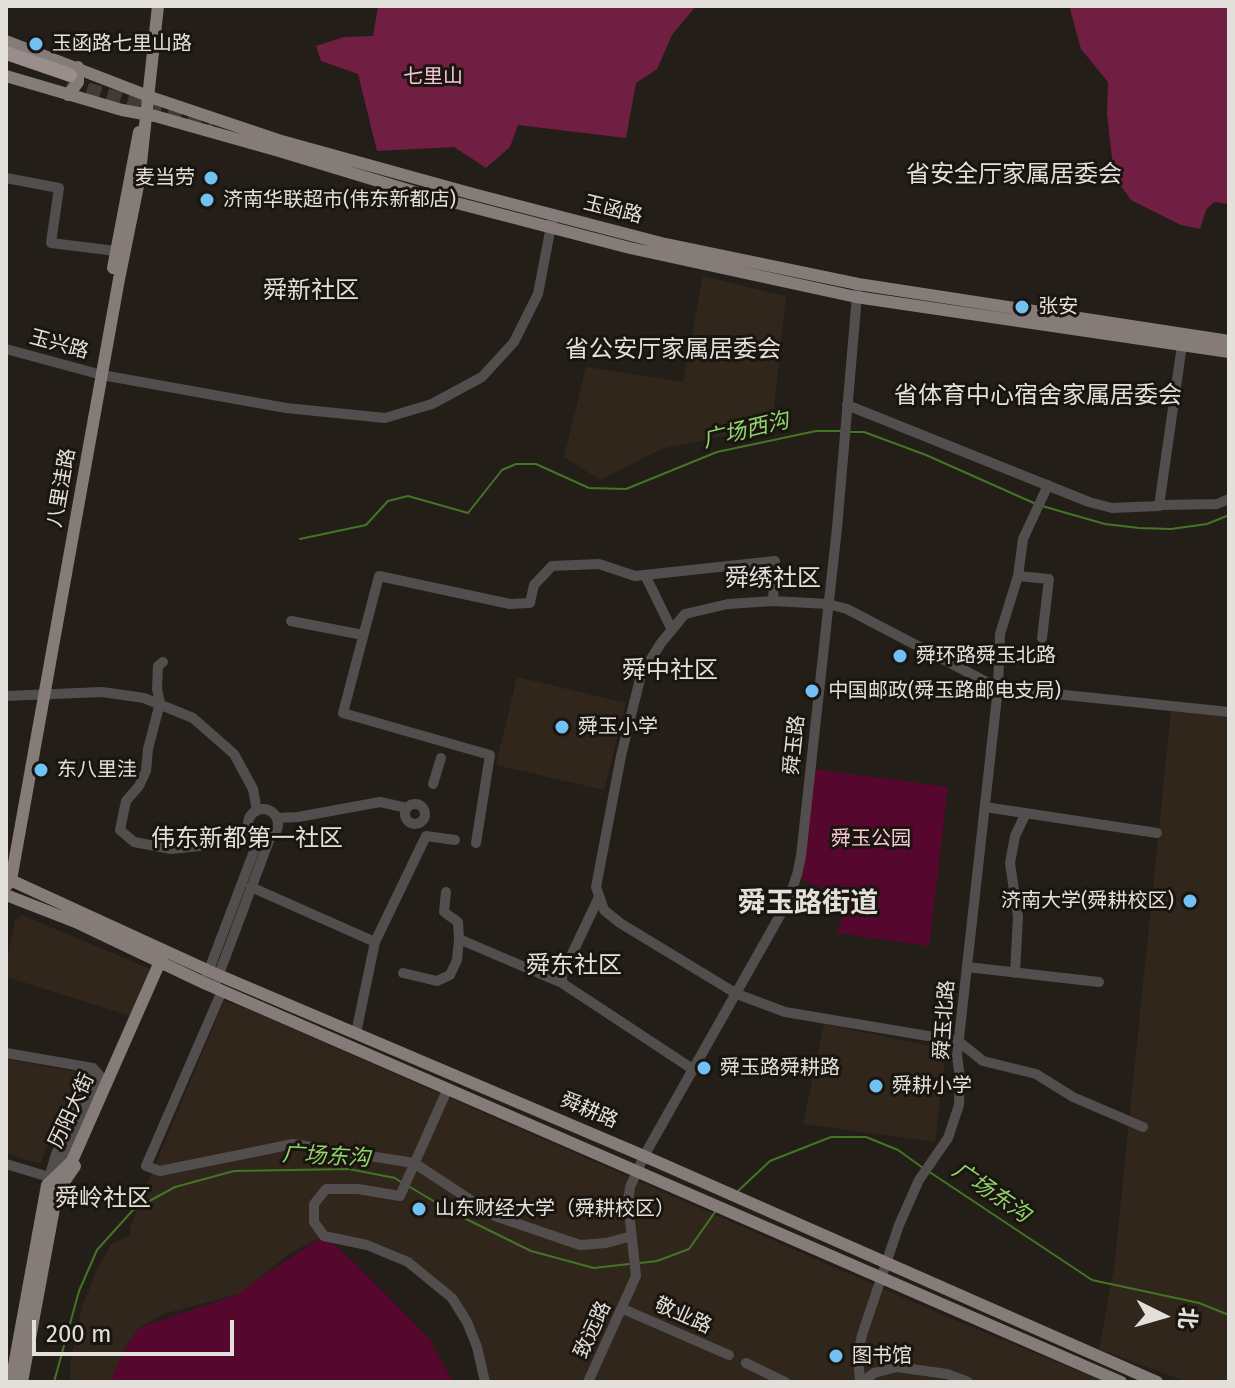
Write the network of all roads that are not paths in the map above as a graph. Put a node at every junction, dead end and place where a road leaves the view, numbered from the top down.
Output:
1 (156, 6) edge
2 (6, 41) edge
3 (6, 53) edge
4 (6, 62) edge
5 (6, 76) edge
6 (71, 80) junction
7 (147, 95) junction
8 (145, 114) junction
9 (6, 178) edge
10 (552, 221) junction
11 (116, 251) junction
12 (857, 291) junction
13 (1229, 341) edge
14 (1182, 345) junction
15 (6, 349) edge
16 (1229, 352) edge
17 (98, 374) junction
18 (847, 411) junction
19 (1048, 485) junction
20 (1229, 499) edge
21 (1162, 505) dead end
22 (645, 575) junction
23 (1018, 576) junction
24 (773, 601) junction
25 (828, 604) junction
26 (291, 621) dead end
27 (672, 630) junction
28 (363, 635) junction
29 (1042, 638) dead end
30 (163, 662) dead end
31 (998, 688) junction
32 (41, 695) junction
33 (6, 696) edge
34 (160, 705) junction
35 (1229, 712) edge
36 (441, 758) dead end
37 (433, 784) dead end
38 (985, 807) junction
39 (257, 811) junction
40 (1026, 813) junction
41 (277, 818) junction
42 (249, 828) junction
43 (1157, 833) dead end
44 (426, 836) junction
45 (264, 838) junction
46 (455, 840) dead end
47 (476, 843) dead end
48 (6, 862) edge
49 (8, 881) edge
50 (251, 887) junction
51 (446, 892) dead end
52 (6, 895) edge
53 (599, 897) junction
54 (459, 939) junction
55 (375, 942) junction
56 (166, 958) junction
57 (967, 967) junction
58 (403, 973) dead end
59 (1015, 973) junction
60 (214, 982) junction
61 (1099, 982) dead end
62 (562, 983) junction
63 (737, 994) junction
64 (356, 1033) junction
65 (958, 1041) junction
66 (6, 1053) edge
67 (694, 1070) junction
68 (448, 1088) junction
69 (1143, 1127) dead end
70 (644, 1156) junction
71 (414, 1163) junction
72 (6, 1164) edge
73 (638, 1170) junction
74 (53, 1182) junction
75 (632, 1236) junction
76 (886, 1264) junction
77 (881, 1277) junction
78 (623, 1309) junction
79 (729, 1355) dead end
80 (746, 1363) dead end
81 (11, 1382) edge
82 (22, 1382) edge
83 (485, 1382) edge
84 (588, 1382) edge
85 (785, 1382) edge
86 (861, 1382) edge
87 (968, 1382) edge
88 (1121, 1382) edge
89 (1157, 1382) edge

1 - 7 main road, 八里洼路
2 - 6 main road, 玉函路
3 - 6 highway
4 - 6 highway
5 - 6 main road, 玉函路
6 - 7 main road, 玉函路
6 - 8 main road, 玉函路
7 - 8 main road, 八里洼路
7 - 10 main road, 玉函路
8 - 10 main road, 玉函路
8 - 11 main road, 八里洼路
8 - 17 main road, 八里洼路
9 - 11 street
10 - 12 main road, 玉函路
10 - 17 street, 玉兴路
11 - 17 main road, 八里洼路
12 - 13 main road, 玉函路
12 - 14 main road, 玉函路
12 - 18 street, 舜玉路
14 - 16 main road, 玉函路
14 - 19 street
15 - 17 street, 玉兴路
17 - 32 main road, 八里洼路
18 - 19 street
18 - 25 street, 舜玉路
19 - 23 street, 舜玉北路
20 - 21 street
22 - 24 street
22 - 27 street
22 - 28 street
23 - 29 street
23 - 31 street, 舜玉北路
24 - 25 street
24 - 27 street
25 - 31 street
25 - 63 street, 舜玉路
26 - 28 street
27 - 53 street
28 - 47 street
30 - 34 street
31 - 35 street
31 - 38 street, 舜玉北路
32 - 33 street
32 - 34 street
32 - 48 main road, 八里洼路
32 - 49 main road, 八里洼路
34 - 39 street
34 - 42 street
36 - 37 street
38 - 40 street
38 - 57 street, 舜玉北路
39 - 41 street
39 - 42 street
40 - 43 street
40 - 59 street
41 - 44 street
41 - 45 street
42 - 45 street
44 - 46 street
44 - 55 street
45 - 50 street
45 - 60 street
49 - 56 main road, 舜耕路
50 - 55 street
50 - 60 street
51 - 54 street
52 - 56 main road, 舜耕路
53 - 62 street
53 - 63 street
54 - 58 street
54 - 62 street
55 - 64 street
56 - 60 main road, 舜耕路
56 - 74 main road, 历阳大街
56 - 74 main road, 历阳大街
57 - 59 street
57 - 65 street, 舜玉北路
59 - 61 street
60 - 64 main road, 舜耕路
60 - 68 main road, 舜耕路
60 - 71 street
62 - 67 street
63 - 65 street
63 - 67 street, 舜玉路
64 - 70 main road, 舜耕路
65 - 69 street
65 - 76 street, 舜玉北路
66 - 74 street
67 - 70 street, 舜玉路
68 - 71 street
68 - 73 main road, 舜耕路
70 - 73 street, 舜玉路
70 - 76 main road, 舜耕路
71 - 75 street
71 - 83 street
72 - 74 street
73 - 75 street, 舜玉路
73 - 77 main road, 舜耕路
74 - 81 main road, 历阳大街
74 - 82 main road, 历阳大街
75 - 78 street, 致远路
76 - 77 street, 舜玉北路
76 - 89 main road, 舜耕路
77 - 86 street, 舜玉北路
77 - 88 main road, 舜耕路
78 - 79 street, 敬业路
78 - 84 street, 致远路
80 - 85 street
86 - 87 street

